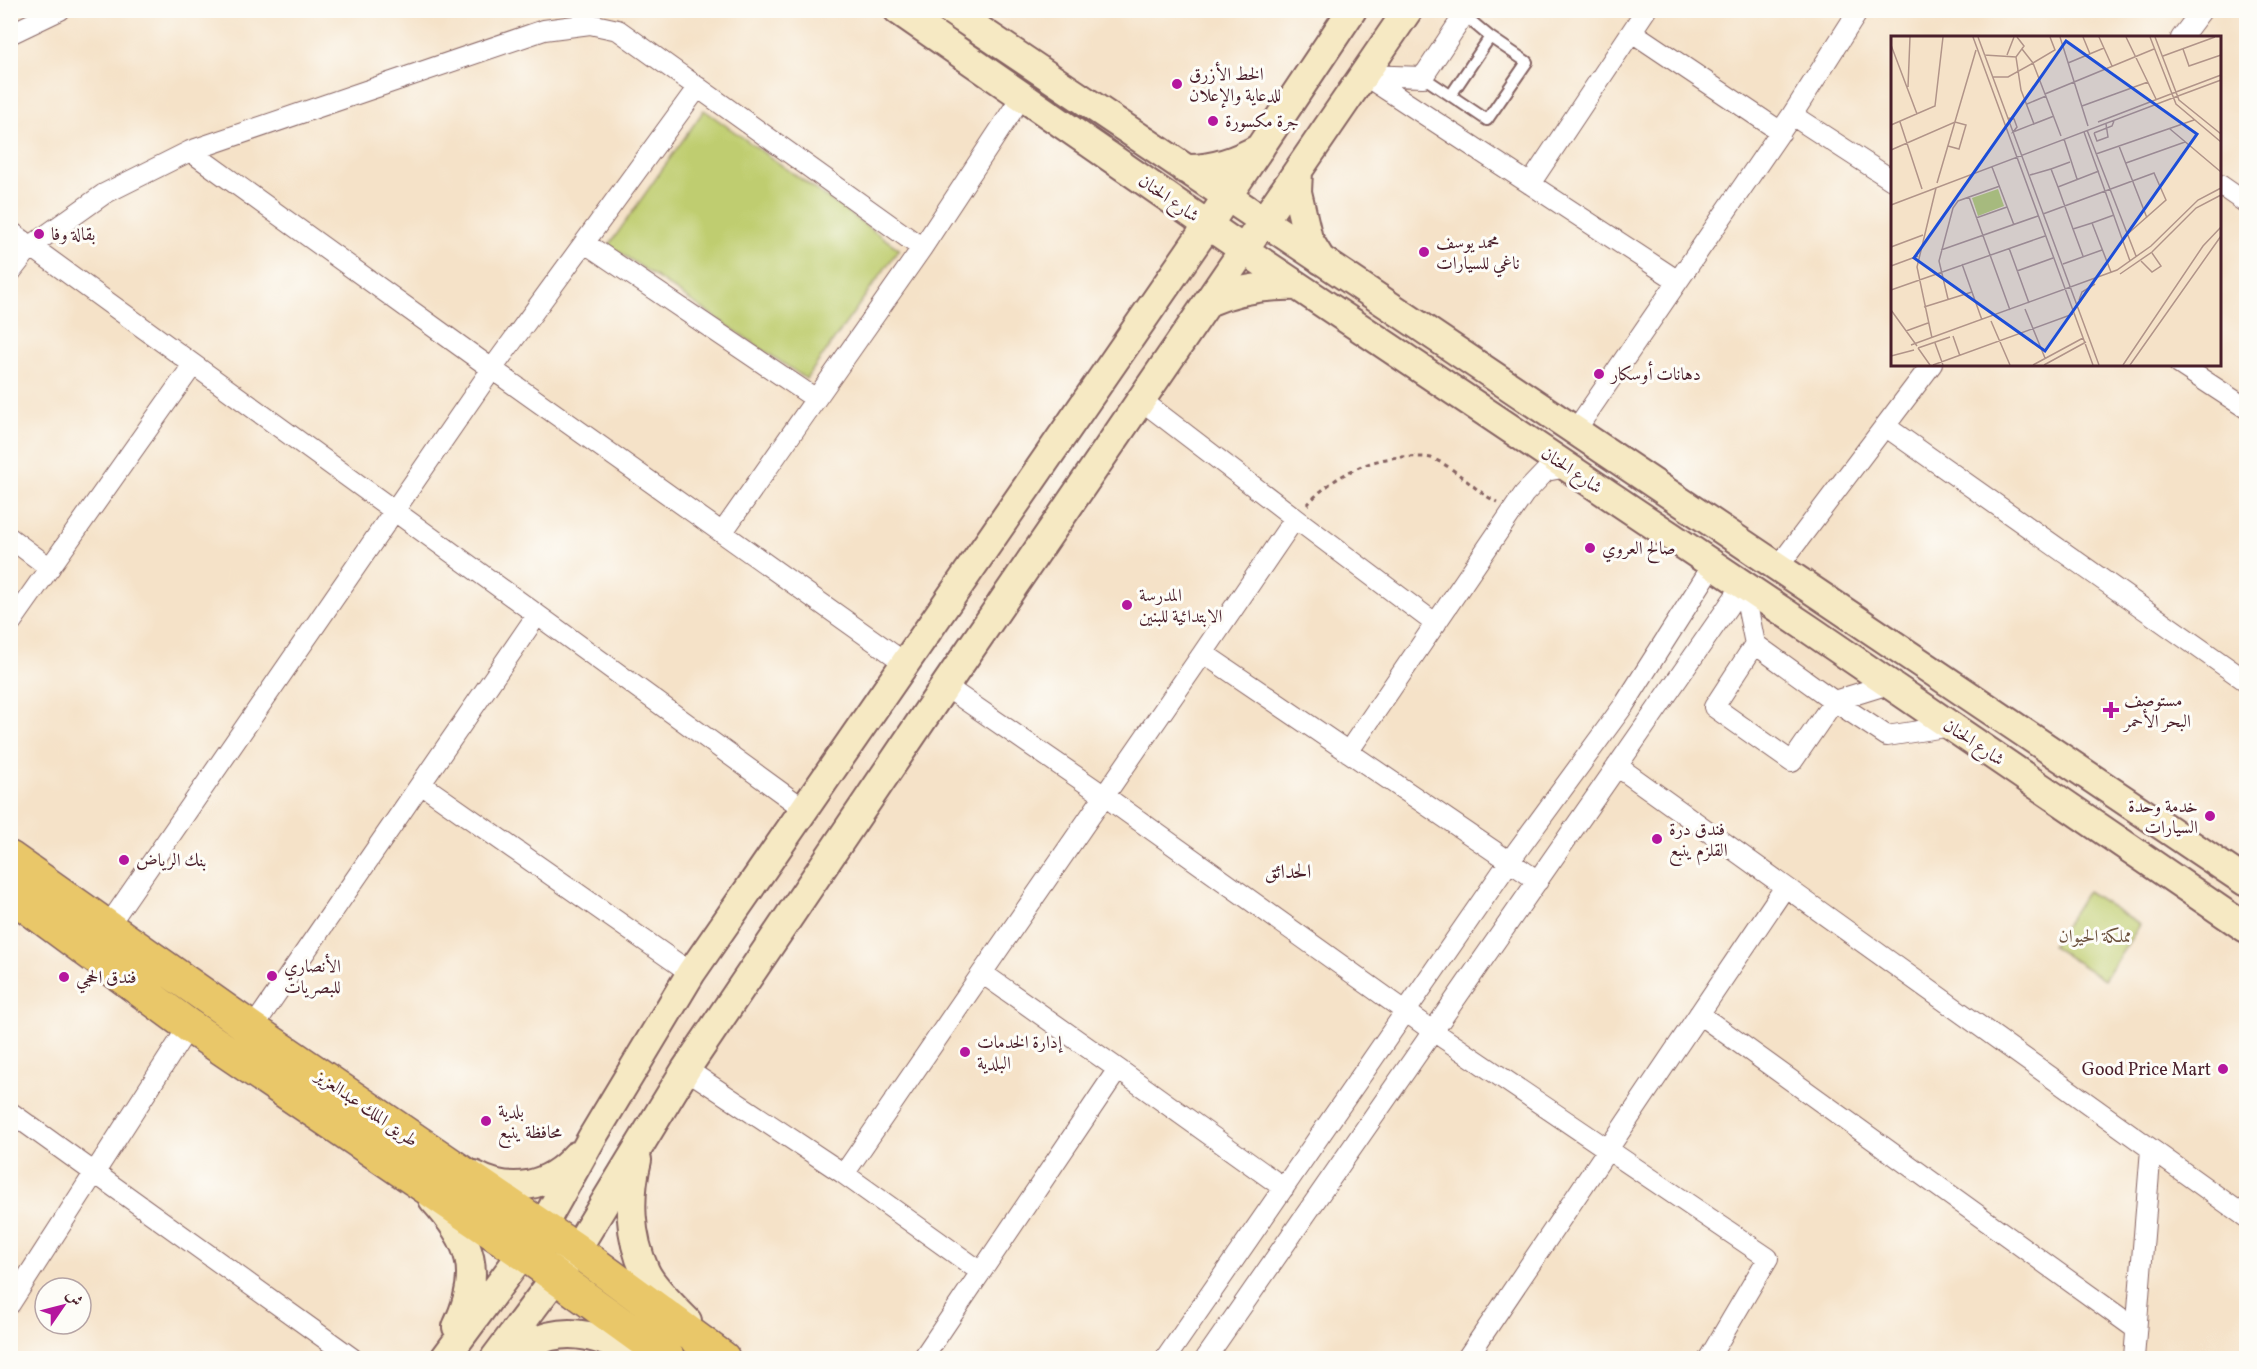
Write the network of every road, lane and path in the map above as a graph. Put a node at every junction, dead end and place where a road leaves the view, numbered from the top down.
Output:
1 (60, 10) edge
2 (898, 10) edge
3 (950, 10) edge
4 (1353, 10) edge
5 (1408, 10) edge
6 (1646, 10) edge
7 (1859, 10) edge
8 (2202, 10) edge
9 (1463, 13) edge
10 (34, 15) edge
11 (1632, 32) junction
12 (10, 34) edge
13 (2182, 36) edge
14 (1490, 37) junction
15 (1364, 75) junction
16 (1423, 77) junction
17 (698, 87) junction
18 (1451, 95) junction
19 (1022, 96) junction
20 (1792, 115) junction
21 (1781, 132) junction
22 (1260, 148) junction
23 (190, 151) junction
24 (1185, 169) junction
25 (1298, 171) junction
26 (1891, 179) edge
27 (1530, 184) junction
28 (2221, 186) edge
29 (1168, 197) junction
30 (1227, 197) junction
31 (2247, 203) edge
32 (1264, 221) junction
33 (1208, 225) junction
34 (10, 231) edge
35 (585, 243) junction
36 (31, 246) junction
37 (922, 248) junction
38 (1244, 250) junction
39 (1321, 260) junction
40 (1181, 264) junction
41 (10, 273) edge
42 (1678, 281) junction
43 (1297, 286) junction
44 (1208, 302) junction
45 (193, 365) junction
46 (1930, 366) edge
47 (2182, 366) edge
48 (492, 369) junction
49 (816, 399) junction
50 (1141, 400) junction
51 (2247, 408) edge
52 (1885, 426) junction
53 (1575, 431) junction
54 (1567, 467) junction
55 (1519, 502) junction
56 (393, 510) junction
57 (1295, 518) junction
58 (722, 533) junction
59 (10, 538) edge
60 (1713, 565) junction
61 (1778, 567) junction
62 (50, 568) junction
63 (1743, 585) junction
64 (537, 615) junction
65 (10, 624) edge
66 (1436, 624) junction
67 (1755, 644) junction
68 (1203, 653) junction
69 (905, 663) junction
70 (2247, 681) edge
71 (1889, 684) junction
72 (945, 686) junction
73 (1834, 701) junction
74 (1624, 705) junction
75 (1951, 726) junction
76 (1639, 734) junction
77 (1348, 753) junction
78 (1617, 766) junction
79 (421, 784) junction
80 (1106, 797) junction
81 (804, 809) junction
82 (10, 858) edge
83 (1509, 862) junction
84 (1538, 881) junction
85 (2247, 882) edge
86 (1785, 887) junction
87 (10, 894) edge
88 (108, 926) junction
89 (2247, 928) edge
90 (691, 973) junction
91 (982, 973) junction
92 (1406, 1012) junction
93 (1699, 1014) junction
94 (189, 1026) junction
95 (252, 1029) junction
96 (1433, 1031) junction
97 (686, 1069) junction
98 (1118, 1069) junction
99 (10, 1112) edge
100 (593, 1136) junction
101 (642, 1141) junction
102 (2151, 1149) junction
103 (1608, 1150) junction
104 (429, 1151) junction
105 (94, 1171) junction
106 (844, 1174) junction
107 (418, 1182) junction
108 (1284, 1188) junction
109 (2247, 1217) edge
110 (542, 1227) junction
111 (576, 1250) junction
112 (523, 1253) junction
113 (981, 1272) junction
114 (555, 1276) junction
115 (10, 1304) edge
116 (2136, 1329) junction
117 (352, 1359) edge
118 (444, 1359) edge
119 (495, 1359) edge
120 (510, 1359) edge
121 (646, 1359) edge
122 (668, 1359) edge
123 (723, 1359) edge
124 (923, 1359) edge
125 (1166, 1359) edge
126 (1206, 1359) edge
127 (1467, 1359) edge
128 (1709, 1359) edge
129 (2134, 1359) edge

1 - 10 street
2 - 19 main road, شارع الحنان
3 - 24 main road, شارع الحنان
4 - 22 main road
5 - 15 main road
6 - 11 street
7 - 20 street
8 - 13 street
9 - 14 lane
9 - 16 street
10 - 12 street
11 - 21 street
11 - 27 street
14 - 18 lane
14 - 18 lane
15 - 16 street
15 - 25 main road
15 - 27 street
16 - 18 lane
17 - 23 street
17 - 35 street
17 - 37 street
19 - 29 main road, شارع الحنان
19 - 37 street
20 - 21 street
20 - 26 street
21 - 42 street
22 - 24 main road
22 - 30 main road
23 - 36 street
23 - 48 street
24 - 30 main road, شارع الحنان
25 - 32 main road
25 - 39 main road
27 - 42 street
28 - 31 street
29 - 33 main road, شارع الحنان
29 - 40 main road
30 - 32 main road, شارع الحنان
30 - 33 main road
32 - 38 main road
32 - 39 main road, شارع الحنان
33 - 38 main road, شارع الحنان
33 - 40 main road
34 - 36 street
35 - 48 street
35 - 49 street
36 - 41 street
36 - 45 street
37 - 49 street
38 - 43 main road, شارع الحنان
38 - 44 main road
39 - 53 main road, شارع الحنان
40 - 69 main road
42 - 53 street
43 - 44 main road
43 - 54 main road, شارع الحنان
44 - 50 main road
45 - 56 street
45 - 62 street
46 - 52 street
47 - 51 street
48 - 56 street
48 - 58 street
49 - 58 street
50 - 57 street
50 - 72 main road
52 - 61 street
52 - 70 street
53 - 61 main road, شارع الحنان
54 - 55 street
54 - 60 main road, شارع الحنان
55 - 57 path
55 - 66 street
56 - 64 street
56 - 88 street
57 - 66 street
57 - 68 street
58 - 69 street
59 - 62 street
60 - 63 main road, شارع الحنان
60 - 74 street
61 - 85 main road, شارع الحنان
62 - 65 street
63 - 67 street
63 - 71 main road, شارع الحنان
63 - 76 street
64 - 79 street
64 - 81 street
66 - 77 street
67 - 73 street
67 - 73 street
68 - 77 street
68 - 80 street
69 - 81 main road
71 - 73 street
71 - 75 main road, شارع الحنان
72 - 80 street
72 - 97 main road
73 - 75 street
74 - 76 street
74 - 83 street
75 - 89 main road, شارع الحنان
76 - 78 street
77 - 83 street
78 - 84 street
78 - 86 street
79 - 90 street
79 - 95 street
80 - 91 street
80 - 92 street
81 - 90 main road
82 - 88 highway, طريق الملك عبدالعزيز
83 - 84 street
83 - 92 street
84 - 96 street
86 - 93 street
86 - 102 street
87 - 94 highway, طريق الملك عبدالعزيز
88 - 95 highway, طريق الملك عبدالعزيز
90 - 100 main road
91 - 98 street
91 - 106 street
92 - 96 street
92 - 108 street
93 - 103 street
93 - 116 street
94 - 105 street
94 - 107 highway, طريق الملك عبدالعزيز
95 - 104 highway, طريق الملك عبدالعزيز
96 - 103 street
96 - 126 street
97 - 101 main road
97 - 106 street
98 - 108 street
98 - 113 street
99 - 105 street
100 - 104 main road
100 - 110 main road
101 - 111 main road
101 - 123 main road
102 - 109 street
102 - 116 street
103 - 127 street
103 - 128 street
104 - 110 highway, طريق الملك عبدالعزيز
105 - 115 street
105 - 117 street
106 - 113 street
107 - 112 highway, طريق الملك عبدالعزيز
107 - 118 main road
108 - 125 street
110 - 111 highway, طريق الملك عبدالعزيز
110 - 112 main road
111 - 114 main road
111 - 123 highway, طريق الملك عبدالعزيز
112 - 114 highway, طريق الملك عبدالعزيز
112 - 118 main road
113 - 124 street
114 - 119 main road
114 - 122 highway, طريق الملك عبدالعزيز
116 - 129 street
120 - 121 main road

